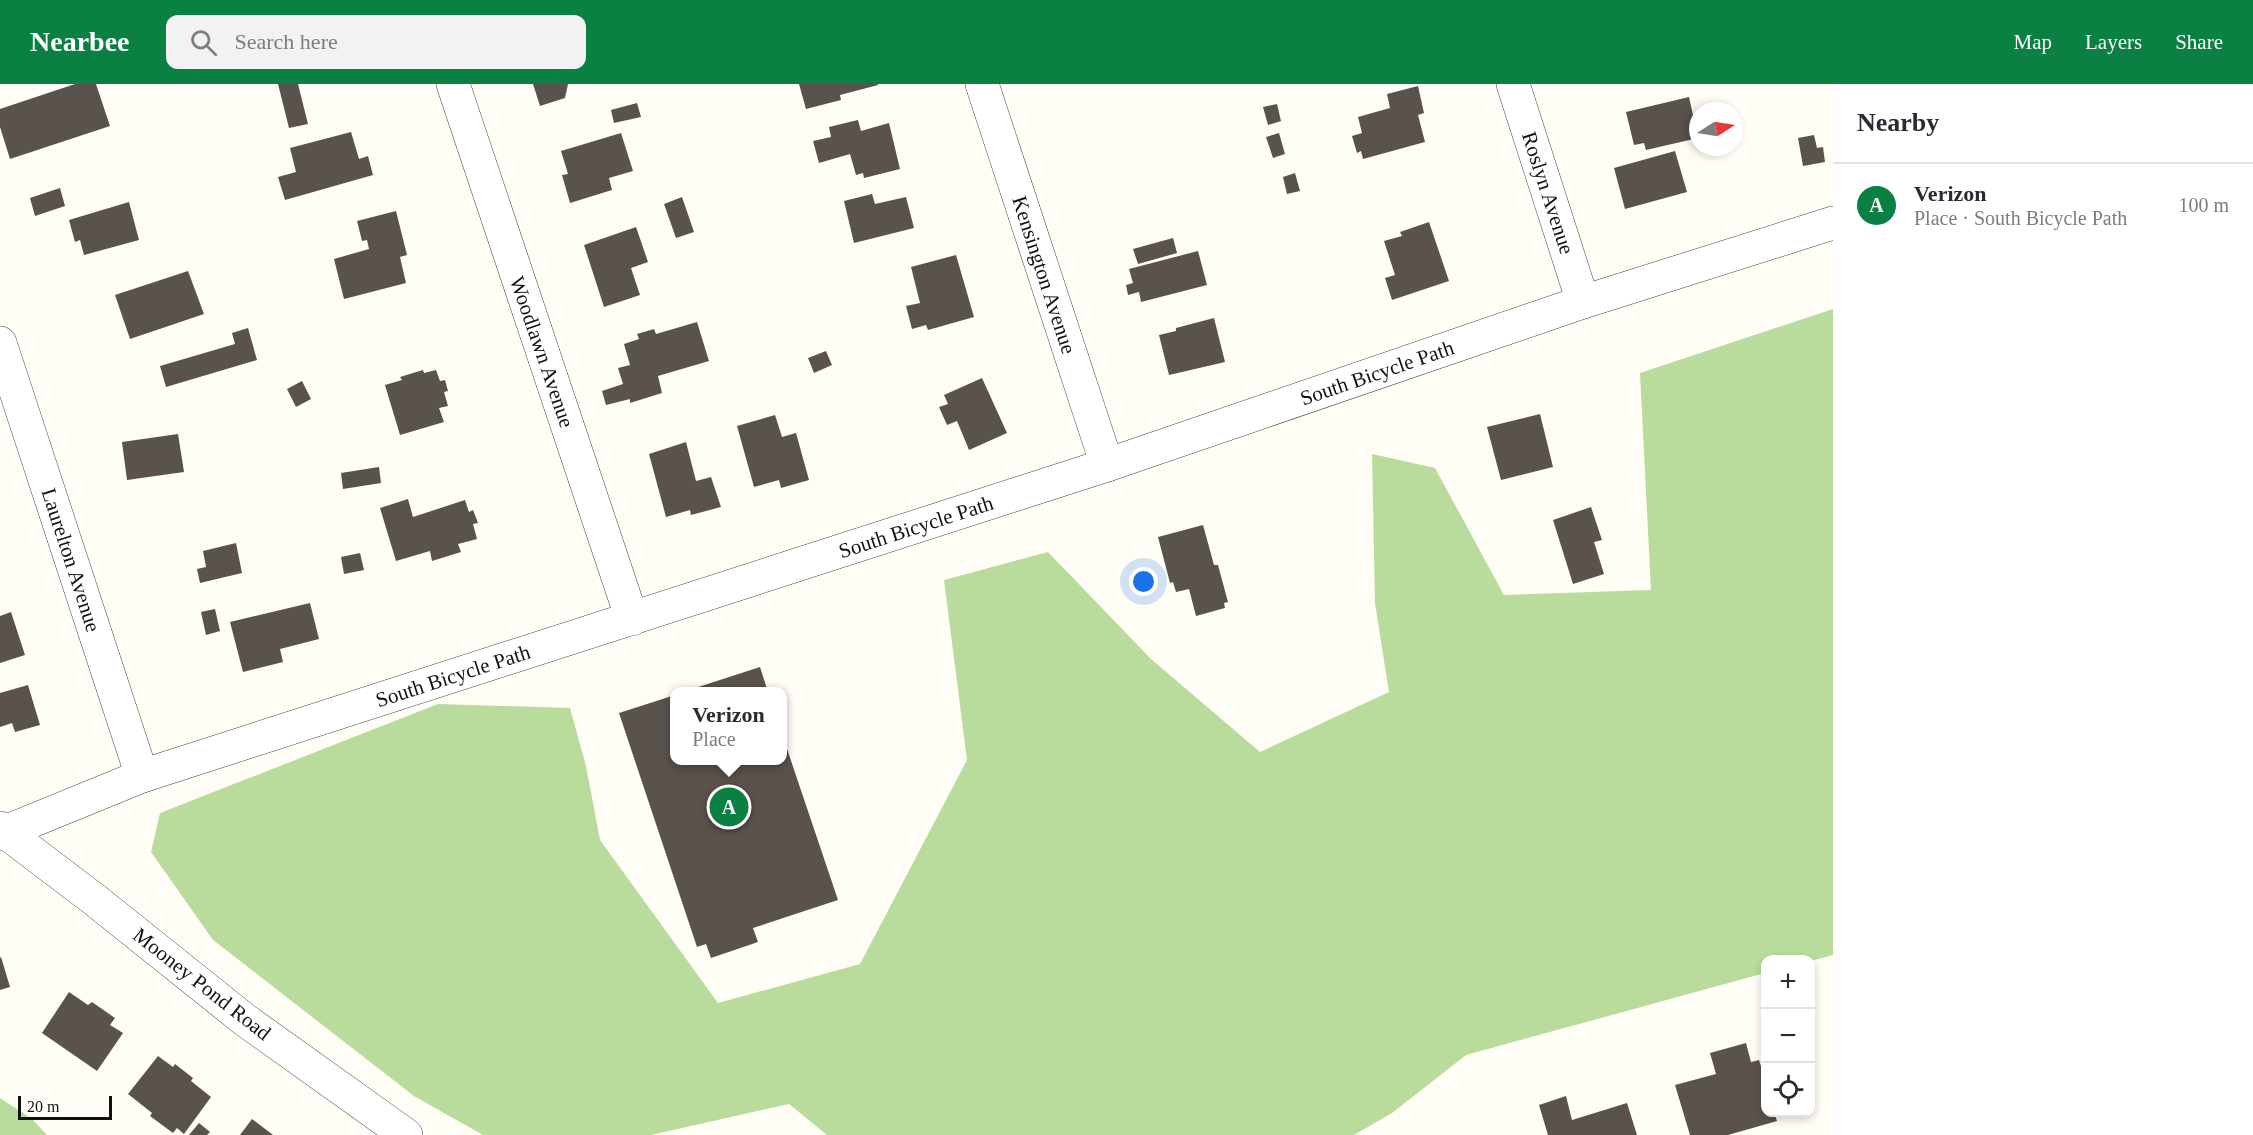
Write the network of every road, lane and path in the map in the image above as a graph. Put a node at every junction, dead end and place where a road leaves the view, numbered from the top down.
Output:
1 (453, 84) edge
2 (982, 84) edge
3 (1513, 84) edge
4 (1833, 223) edge
5 (1583, 302) junction
6 (0, 343) edge
7 (1107, 465) junction
8 (632, 619) junction
9 (141, 776) junction
10 (2, 832) edge
11 (400, 1133) edge

1 - 8 street, Woodlawn Avenue
2 - 7 street, Kensington Avenue
3 - 5 street, Roslyn Avenue
4 - 5 street, South Bicycle Path
5 - 7 street, South Bicycle Path
6 - 9 street, Laurelton Avenue
7 - 8 street, South Bicycle Path
8 - 9 street, South Bicycle Path
9 - 10 street, South Bicycle Path
10 - 11 street, Mooney Pond Road

